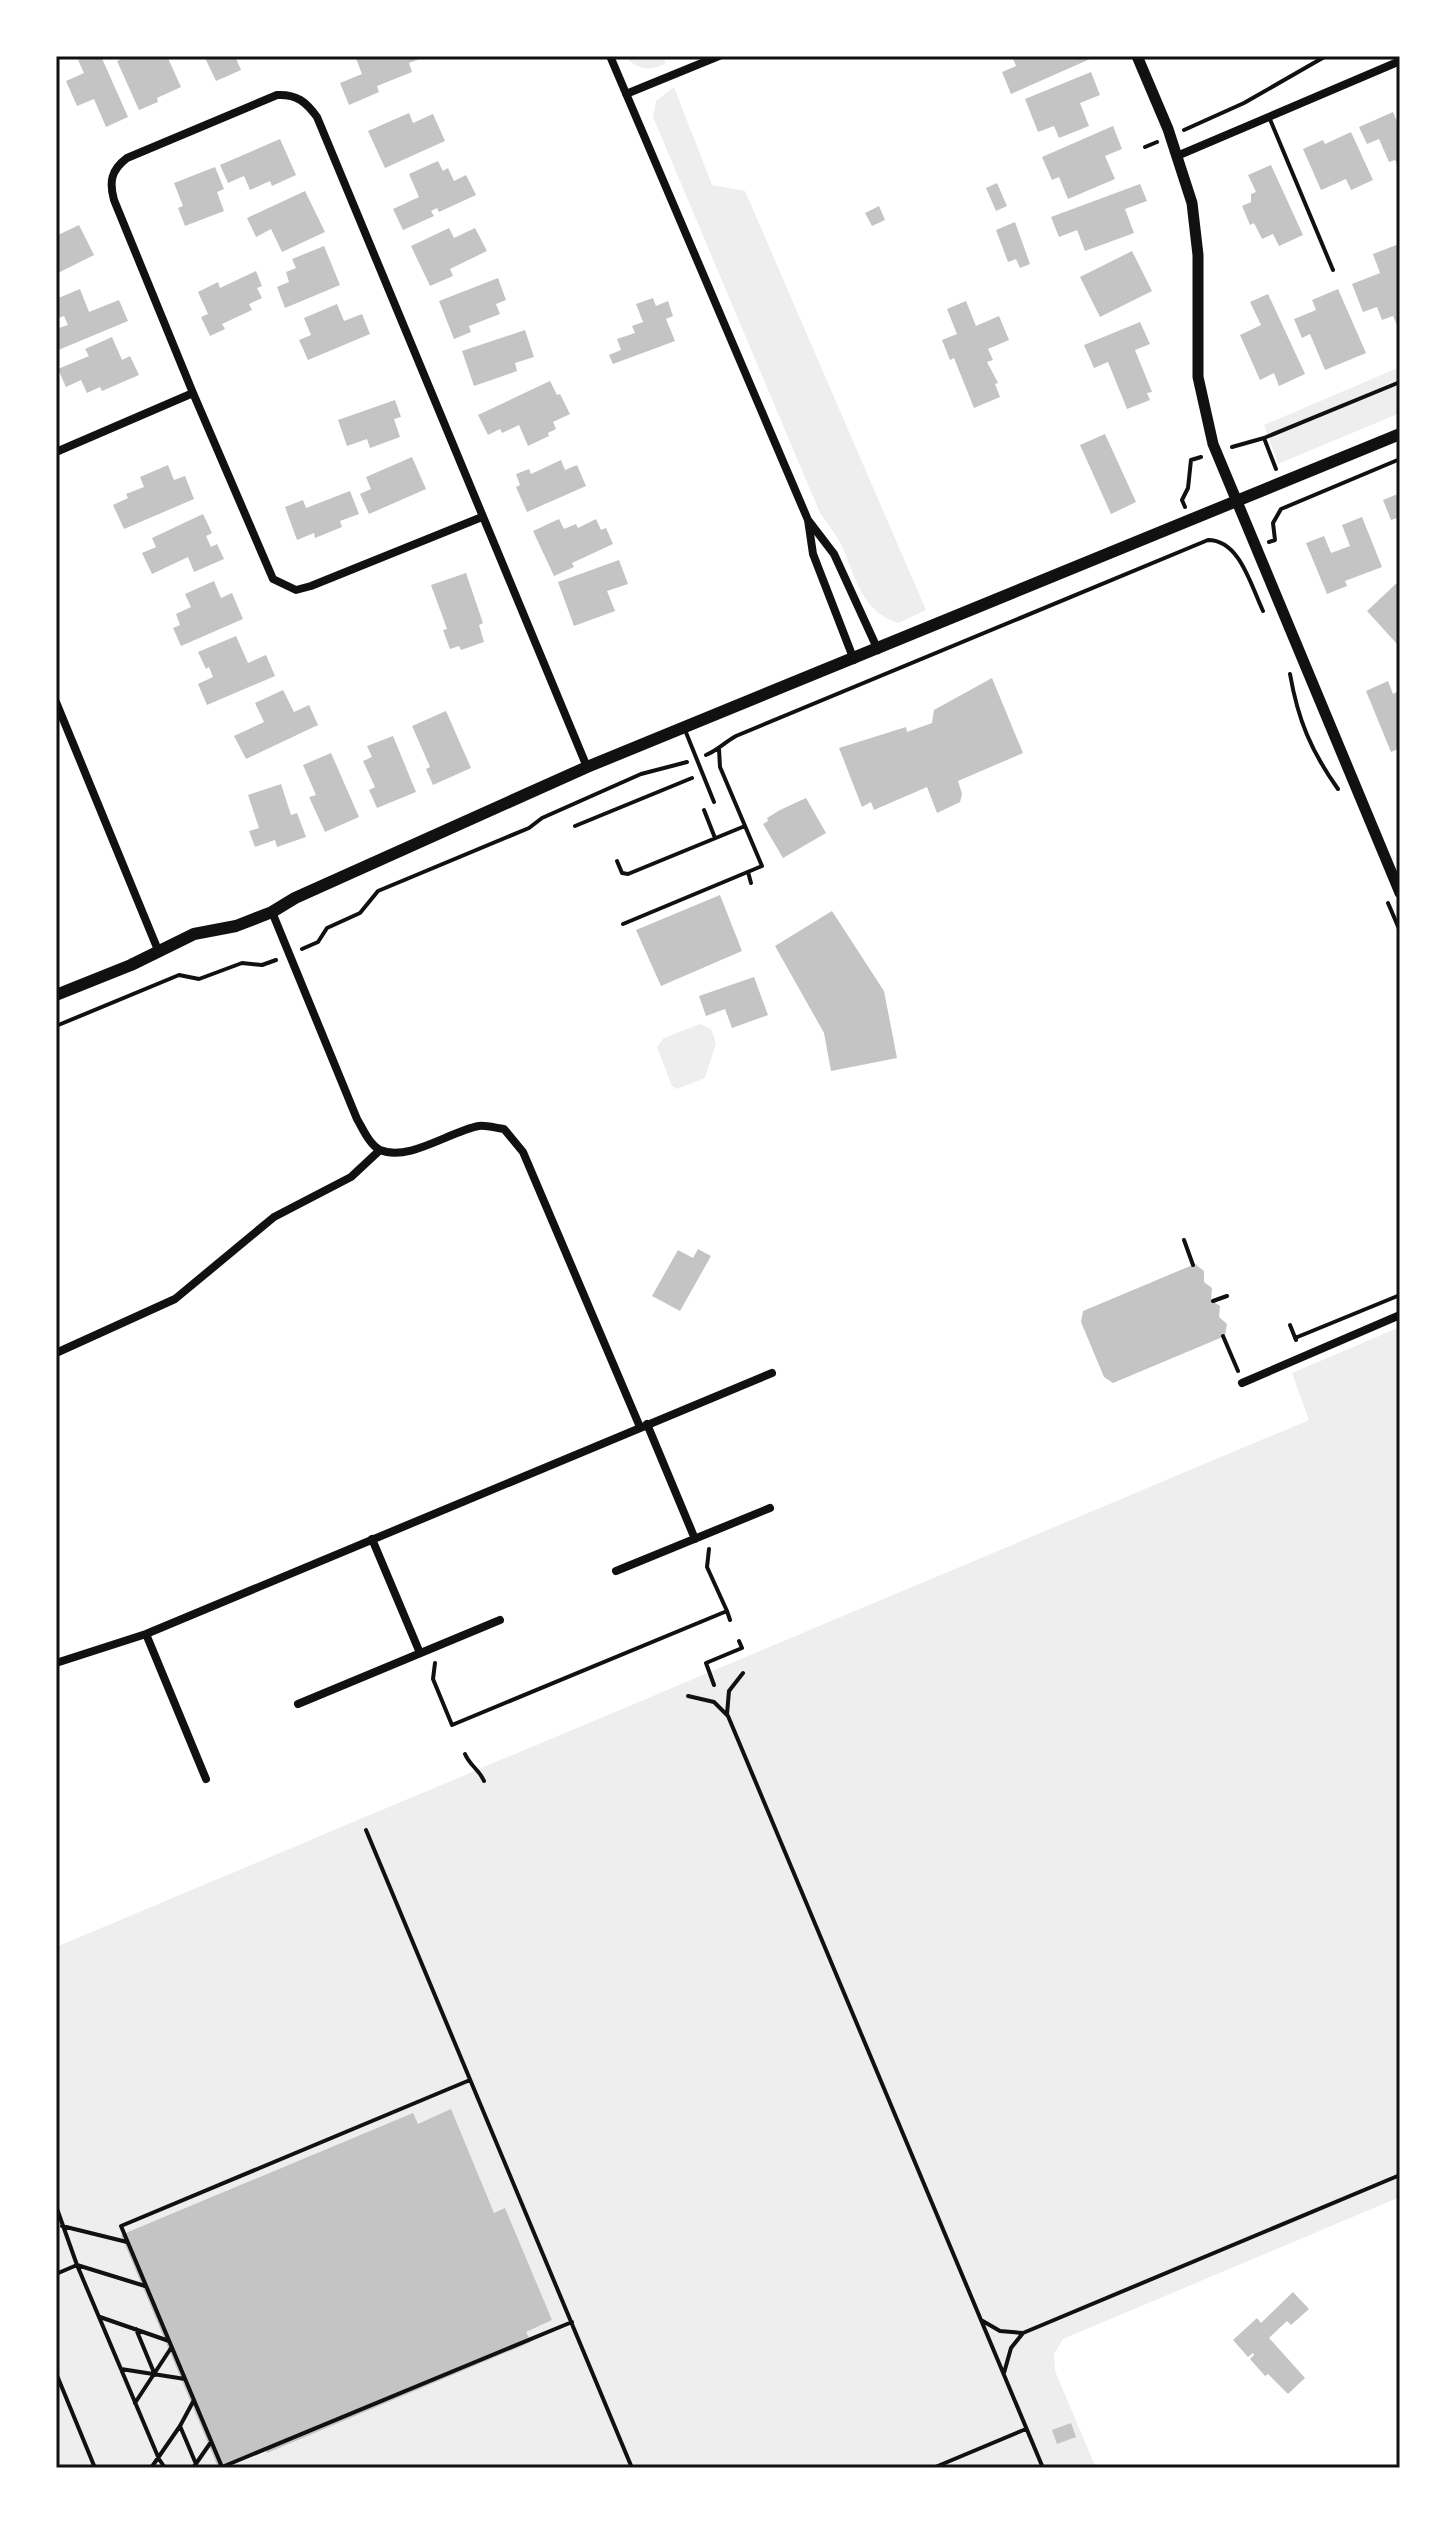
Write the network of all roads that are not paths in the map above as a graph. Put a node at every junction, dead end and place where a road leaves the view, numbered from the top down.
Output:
1 (610, 56) edge
2 (719, 56) edge
3 (1137, 56) edge
4 (1400, 61) edge
5 (626, 94) junction
6 (1269, 117) junction
7 (1177, 156) junction
8 (1333, 270) dead end
9 (193, 393) junction
10 (1400, 434) edge
11 (56, 452) edge
12 (1236, 503) junction
13 (482, 517) junction
14 (808, 520) junction
15 (878, 650) junction
16 (854, 660) junction
17 (56, 702) edge
18 (684, 729) junction
19 (587, 767) junction
20 (714, 802) dead end
21 (1400, 893) edge
22 (272, 912) junction
23 (158, 950) junction
24 (56, 995) edge
25 (380, 1150) junction
26 (1400, 1315) edge
27 (56, 1353) edge
28 (772, 1373) dead end
29 (1242, 1383) dead end
30 (643, 1425) junction
31 (770, 1508) dead end
32 (372, 1539) junction
33 (695, 1539) junction
34 (616, 1571) dead end
35 (500, 1620) dead end
36 (146, 1634) junction
37 (420, 1653) junction
38 (56, 1663) edge
39 (298, 1704) dead end
40 (206, 1779) dead end

1 - 5 street
2 - 5 street
3 - 7 street
4 - 6 street
5 - 14 street
6 - 7 street
6 - 8 lane
7 - 12 street
9 - 11 street
9 - 13 street
9 - 13 street
10 - 12 main road
12 - 15 main road
12 - 21 street
13 - 19 street
14 - 15 street
14 - 16 street
15 - 16 main road
16 - 18 main road
17 - 23 street
18 - 19 main road
18 - 20 lane
19 - 22 main road
22 - 23 main road
22 - 25 street
23 - 24 main road
25 - 27 street
25 - 30 street
26 - 29 street
28 - 30 street
30 - 32 street
30 - 33 street
31 - 33 street
32 - 36 street
32 - 37 street
33 - 34 street
35 - 37 street
36 - 38 street
36 - 40 street
37 - 39 street

